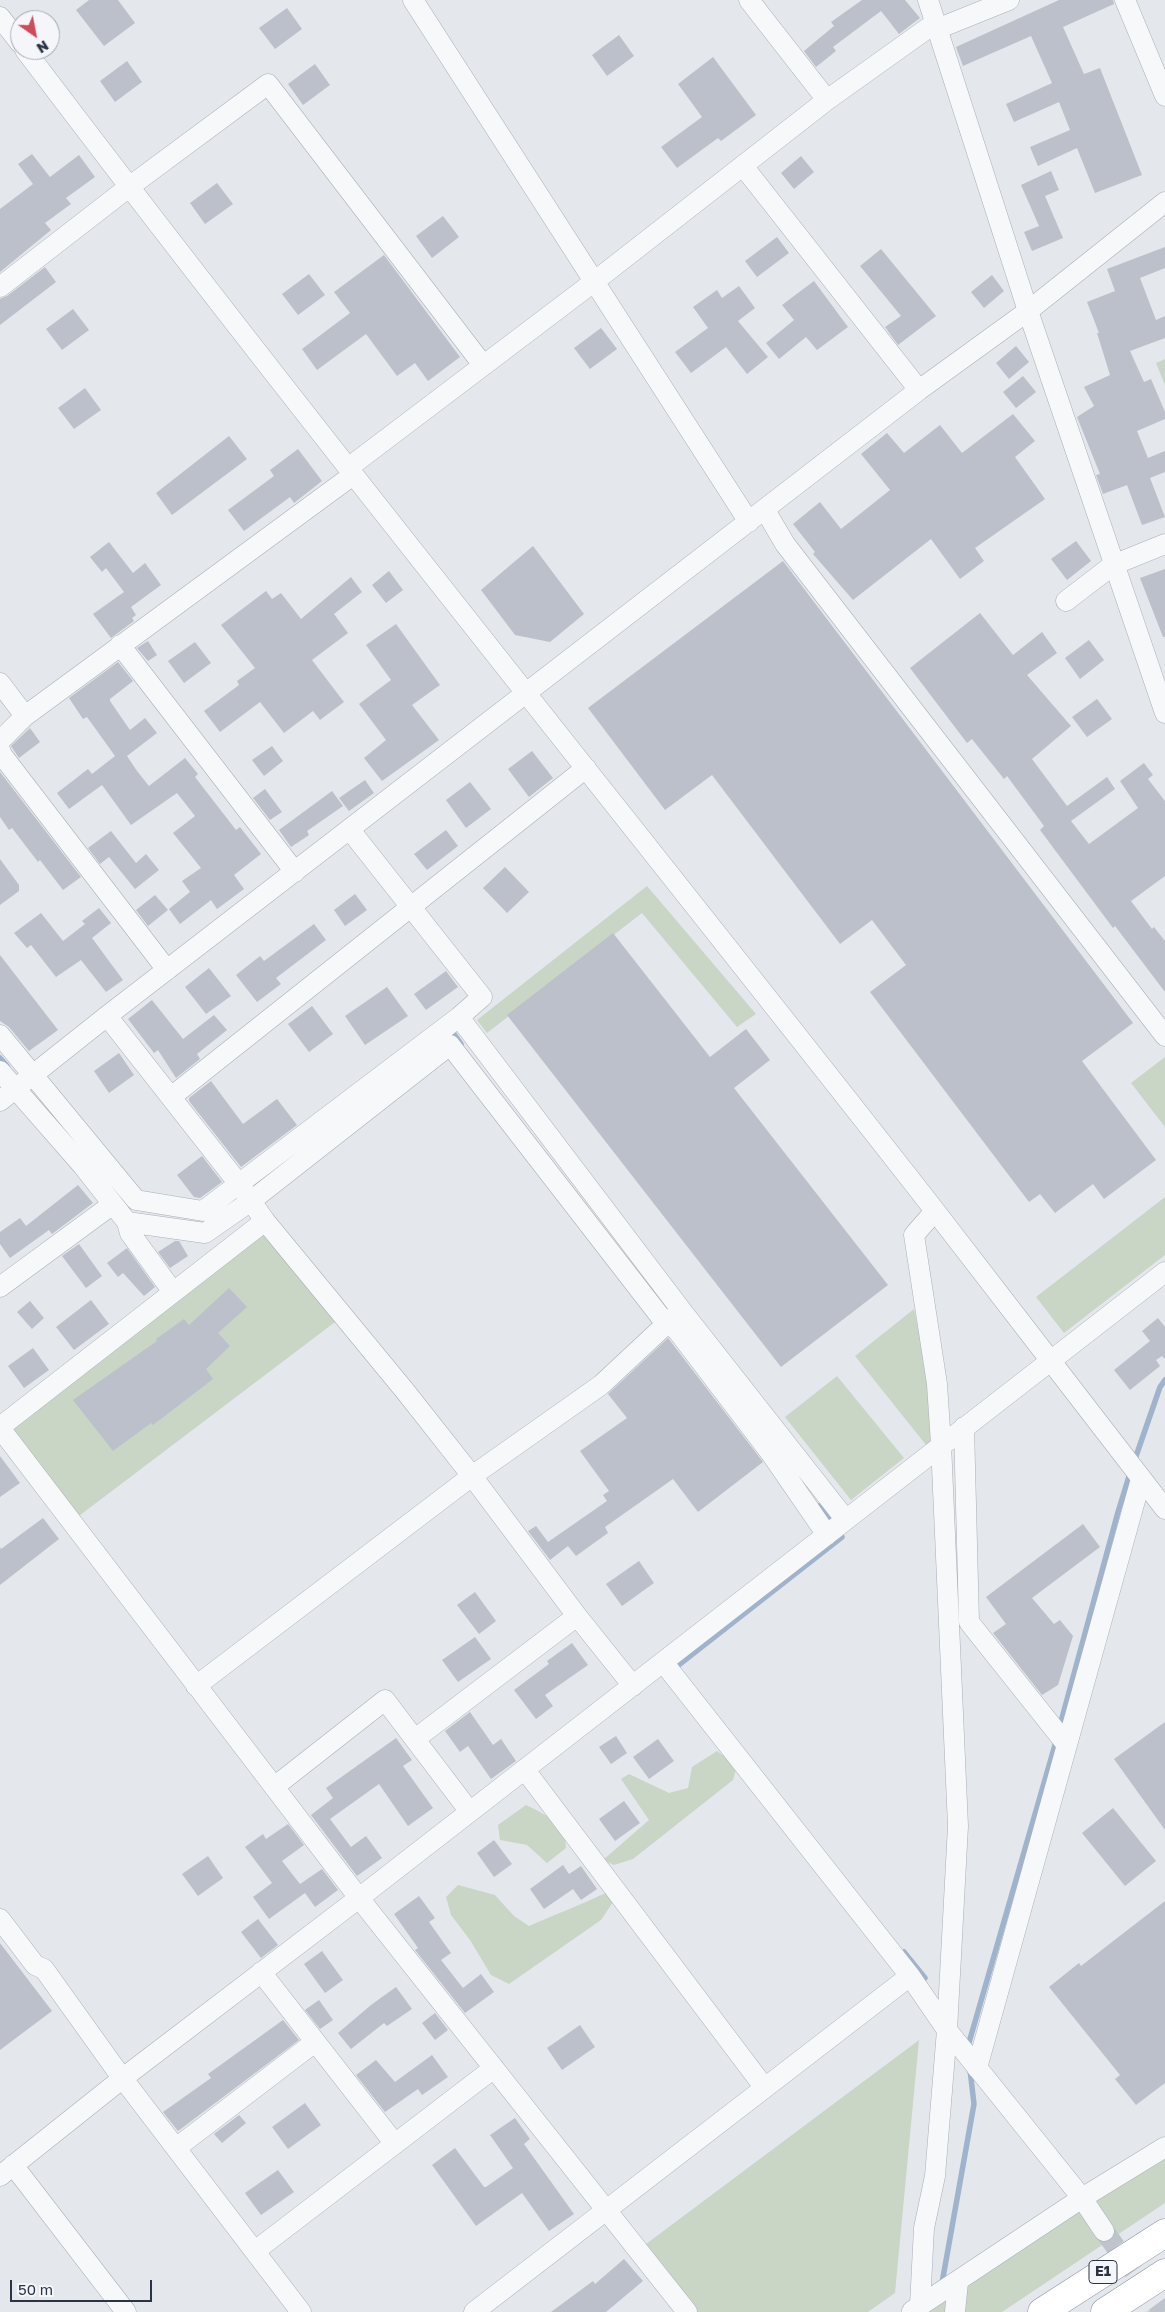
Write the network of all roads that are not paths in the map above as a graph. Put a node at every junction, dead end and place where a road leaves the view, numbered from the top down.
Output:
1 (413, 0) edge
2 (749, 0) edge
3 (928, 0) edge
4 (1010, 0) edge
5 (1125, 0) edge
6 (0, 17) edge
7 (936, 26) junction
8 (10, 30) edge
9 (33, 60) edge
10 (1165, 96) edge
11 (827, 100) junction
12 (743, 166) junction
13 (129, 187) junction
14 (1165, 202) edge
15 (595, 281) junction
16 (0, 287) edge
17 (1028, 311) junction
18 (482, 365) junction
19 (919, 390) junction
20 (351, 471) junction
21 (757, 516) junction
22 (1165, 544) edge
23 (1113, 565) junction
24 (1066, 601) dead end
25 (120, 645) junction
26 (0, 683) edge
27 (526, 692) junction
28 (1165, 713) edge
29 (25, 716) junction
30 (0, 741) edge
31 (0, 750) edge
32 (586, 768) junction
33 (350, 830) junction
34 (295, 872) junction
35 (411, 907) junction
36 (167, 970) junction
37 (107, 1016) junction
38 (459, 1017) junction
39 (0, 1035) edge
40 (1165, 1036) edge
41 (0, 1071) edge
42 (32, 1076) junction
43 (7, 1095) edge
44 (171, 1097) junction
45 (239, 1184) junction
46 (251, 1201) junction
47 (112, 1204) junction
48 (935, 1211) junction
49 (265, 1221) junction
50 (127, 1222) junction
51 (1165, 1272) edge
52 (0, 1288) edge
53 (173, 1292) junction
54 (682, 1311) junction
55 (666, 1324) junction
56 (1050, 1362) junction
57 (0, 1427) edge
58 (964, 1427) junction
59 (941, 1444) junction
60 (472, 1476) junction
61 (1141, 1479) junction
62 (1165, 1509) edge
63 (846, 1520) junction
64 (827, 1535) junction
65 (577, 1616) junction
66 (663, 1662) junction
67 (196, 1686) junction
68 (633, 1686) junction
69 (415, 1739) junction
70 (1067, 1745) junction
71 (525, 1770) junction
72 (274, 1787) junction
73 (470, 1812) junction
74 (359, 1898) junction
75 (0, 1919) edge
76 (261, 1972) junction
77 (910, 1976) junction
78 (947, 2030) junction
79 (315, 2042) junction
80 (494, 2068) junction
81 (977, 2068) junction
82 (123, 2078) junction
83 (764, 2087) junction
84 (395, 2144) junction
85 (1165, 2147) edge
86 (176, 2148) junction
87 (7, 2171) edge
88 (1082, 2198) junction
89 (605, 2210) junction
90 (1104, 2231) tunnel mouth
91 (1165, 2233) edge
92 (255, 2251) junction
93 (1165, 2273) edge
94 (958, 2282) junction
95 (915, 2309) edge
96 (126, 2312) edge
97 (301, 2312) edge
98 (474, 2312) edge
99 (687, 2312) edge
100 (955, 2312) edge
101 (1042, 2312) edge
102 (1105, 2312) edge

1 - 15 street
2 - 11 street
3 - 7 street
4 - 7 street
5 - 10 street
6 - 8 street
7 - 11 street
7 - 17 street
9 - 13 street
11 - 12 street
12 - 15 street
12 - 19 street
13 - 16 street
13 - 18 street
13 - 20 street
14 - 17 street
15 - 18 street
15 - 21 street
17 - 19 street
17 - 23 street
18 - 20 street
19 - 21 street
20 - 25 street
20 - 27 street
21 - 27 street
21 - 40 street
22 - 23 street
23 - 24 street
23 - 28 street
25 - 29 street
25 - 34 street
26 - 29 street
27 - 32 street
27 - 33 street
29 - 30 street
31 - 36 street
32 - 35 street
32 - 48 street
33 - 34 street
33 - 35 street
34 - 36 street
35 - 38 street
35 - 44 street
36 - 37 street
37 - 42 street
37 - 44 street
38 - 45 street
38 - 54 street
39 - 42 street
41 - 43 street
42 - 43 street
42 - 45 street
43 - 47 street
44 - 45 street
45 - 46 street
46 - 49 street
46 - 50 street
46 - 55 street
47 - 50 street
47 - 52 street
48 - 56 street
48 - 59 street
49 - 53 street
49 - 60 street
50 - 53 street
51 - 56 street
53 - 57 street
54 - 55 street
54 - 63 street
55 - 60 street
55 - 64 street
56 - 58 street
56 - 61 street
57 - 67 street
58 - 59 street
58 - 70 street
59 - 63 street
59 - 78 street
60 - 65 street
60 - 67 street
61 - 62 street
61 - 70 street
63 - 64 street
64 - 66 street
65 - 68 street
65 - 69 street
66 - 68 street
66 - 77 street
67 - 72 street
68 - 71 street
69 - 72 street
69 - 73 street
70 - 81 street
71 - 73 street
71 - 83 street
72 - 74 street
73 - 74 street
74 - 76 street
74 - 80 street
75 - 82 street
76 - 79 street
76 - 82 street
77 - 78 street
77 - 83 street
78 - 81 street
78 - 95 street
79 - 84 street
79 - 86 street
80 - 84 street
80 - 89 street
81 - 88 street
82 - 86 street
82 - 87 street
83 - 89 street
84 - 92 street
85 - 88 street
86 - 92 street
87 - 96 street
88 - 90 street
88 - 94 street
89 - 98 street
89 - 99 street
91 - 101 highway, E1
92 - 97 street
93 - 102 highway, E1
94 - 95 street
94 - 100 street

